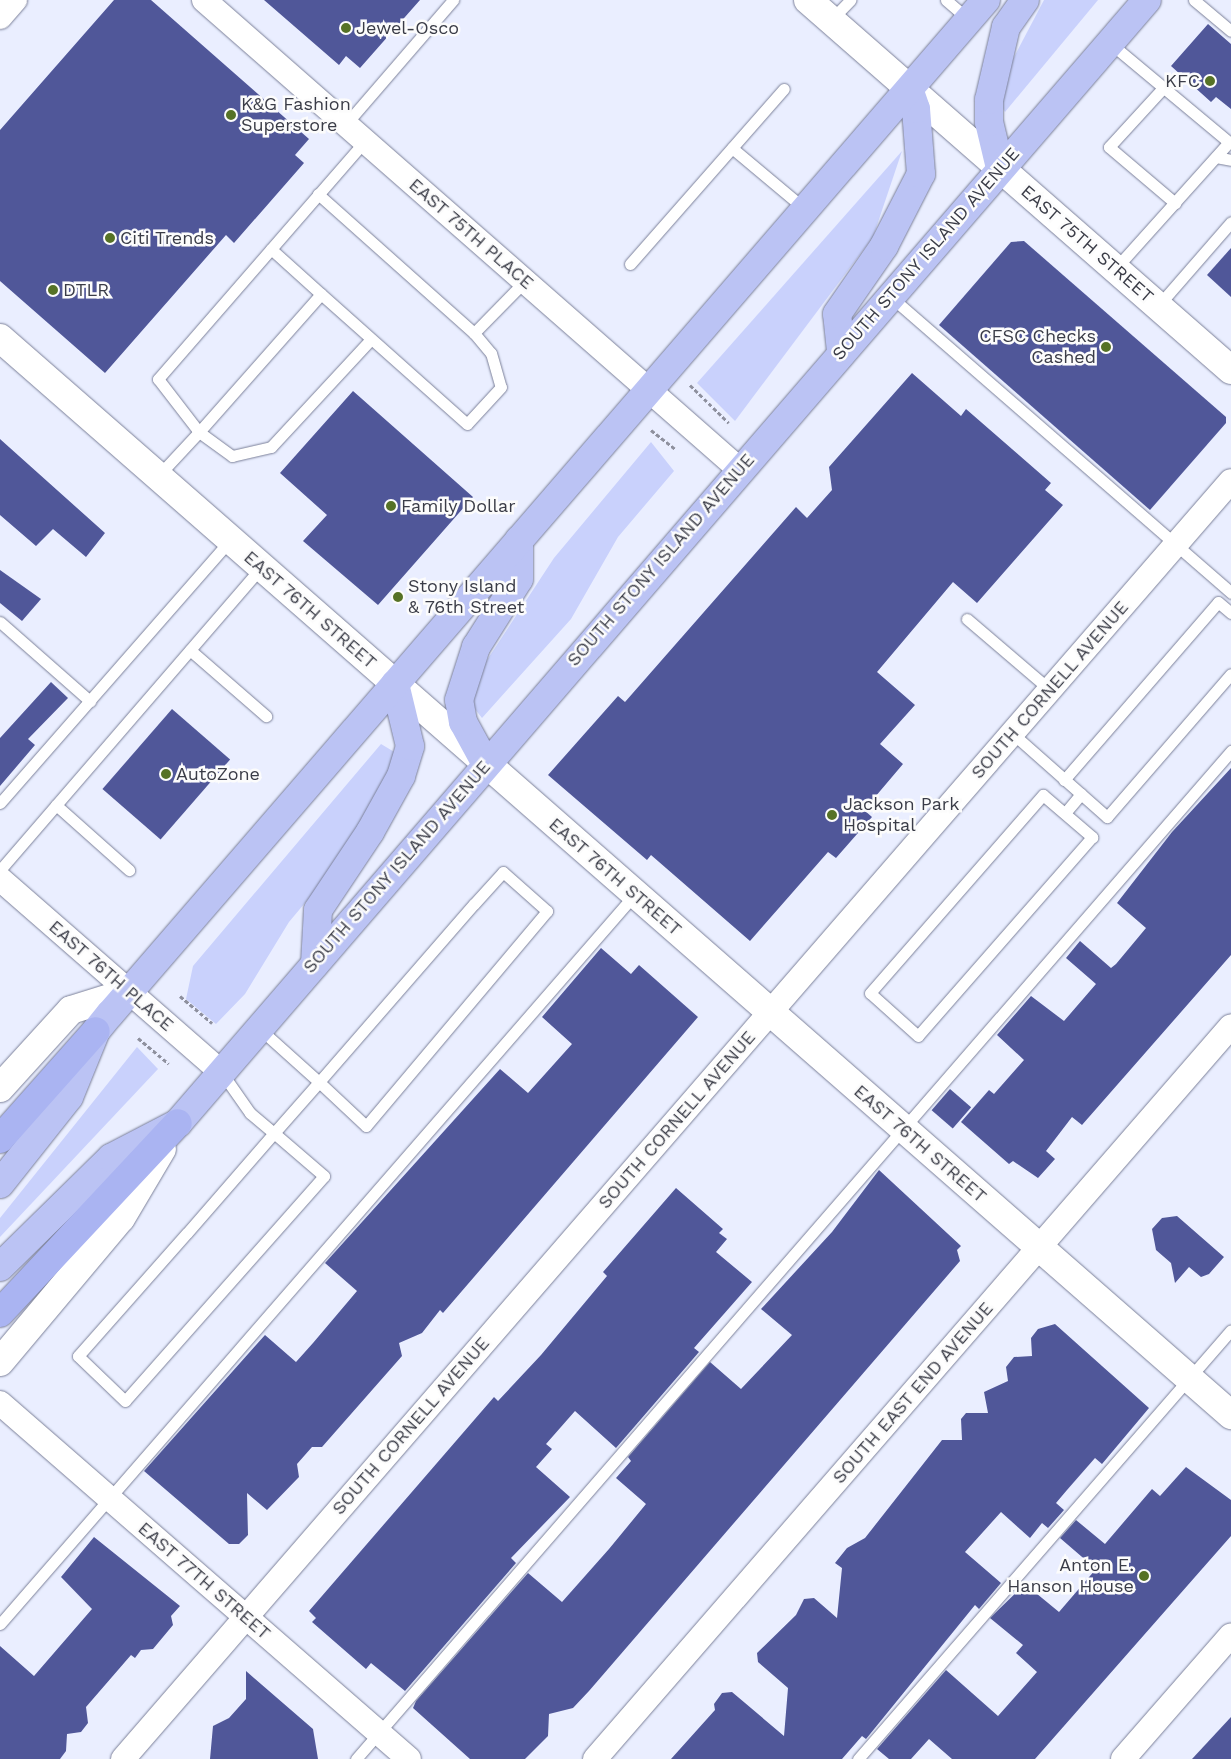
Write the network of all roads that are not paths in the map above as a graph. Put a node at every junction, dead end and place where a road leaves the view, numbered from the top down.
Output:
1 (14, 0) edge
2 (204, 0) edge
3 (453, 0) edge
4 (808, 0) edge
5 (850, 0) edge
6 (946, 0) edge
7 (1025, 0) edge
8 (1147, 0) edge
9 (1194, 0) edge
10 (977, 10) edge
11 (0, 17) edge
12 (832, 20) junction
13 (1231, 31) edge
14 (1110, 43) junction
15 (1163, 88) junction
16 (784, 89) dead end
17 (909, 89) junction
18 (346, 124) junction
19 (365, 141) junction
20 (732, 148) junction
21 (1216, 157) junction
22 (1231, 160) edge
23 (1000, 168) junction
24 (318, 194) junction
25 (1174, 203) junction
26 (805, 209) junction
27 (1231, 222) edge
28 (271, 249) junction
29 (630, 264) dead end
30 (1115, 269) junction
31 (525, 281) junction
32 (321, 294) junction
33 (890, 296) junction
34 (1158, 306) junction
35 (474, 333) junction
36 (0, 338) edge
37 (371, 338) junction
38 (841, 351) junction
39 (1231, 370) edge
40 (649, 390) junction
41 (199, 432) junction
42 (739, 469) junction
43 (158, 476) junction
44 (1231, 481) edge
45 (230, 540) junction
46 (520, 540) junction
47 (1176, 545) junction
48 (262, 567) junction
49 (1230, 592) edge
50 (1218, 602) junction
51 (1231, 613) edge
52 (967, 619) dead end
53 (0, 622) edge
54 (190, 650) junction
55 (1231, 674) edge
56 (395, 684) junction
57 (1050, 690) junction
58 (90, 701) junction
59 (266, 716) dead end
60 (1012, 733) junction
61 (1231, 751) edge
62 (486, 764) junction
63 (1064, 780) junction
64 (1081, 794) junction
65 (0, 803) edge
66 (56, 805) junction
67 (1065, 813) junction
68 (0, 870) edge
69 (129, 870) dead end
70 (0, 879) edge
71 (635, 894) junction
72 (315, 964) junction
73 (129, 992) junction
74 (770, 1013) junction
75 (1231, 1026) edge
76 (260, 1029) junction
77 (96, 1031) junction
78 (222, 1073) junction
79 (319, 1082) junction
80 (0, 1088) edge
81 (178, 1123) junction
82 (903, 1129) junction
83 (274, 1134) junction
84 (0, 1139) edge
85 (0, 1184) edge
86 (1039, 1247) junction
87 (0, 1267) edge
88 (0, 1313) edge
89 (1231, 1330) edge
90 (0, 1362) edge
91 (1189, 1378) junction
92 (0, 1403) edge
93 (1231, 1415) edge
94 (110, 1498) junction
95 (246, 1617) junction
96 (0, 1624) edge
97 (1231, 1635) edge
98 (378, 1733) junction
99 (123, 1759) edge
100 (356, 1759) edge
101 (409, 1759) edge
102 (595, 1759) edge
103 (858, 1759) edge
104 (1123, 1759) edge

1 - 11 street
2 - 18 street, EAST 75TH PLACE
3 - 18 lane
4 - 12 street, EAST 75TH STREET
5 - 12 lane
6 - 10 lane
7 - 23 highway
8 - 14 highway, SOUTH STONY ISLAND AVENUE
9 - 13 lane
10 - 17 highway
12 - 17 street, EAST 75TH STREET
14 - 15 lane
14 - 23 highway, SOUTH STONY ISLAND AVENUE
15 - 21 lane
15 - 25 lane
16 - 20 lane
17 - 23 street, EAST 75TH STREET
17 - 26 highway
17 - 38 highway
18 - 19 street, EAST 75TH PLACE
19 - 24 lane
19 - 31 street, EAST 75TH PLACE
20 - 26 lane
20 - 29 lane
21 - 22 lane
21 - 25 lane
23 - 30 street, EAST 75TH STREET
23 - 33 highway, SOUTH STONY ISLAND AVENUE
24 - 28 lane
24 - 35 lane
25 - 30 lane
26 - 40 highway
27 - 34 lane
28 - 32 lane
28 - 41 lane
30 - 34 street, EAST 75TH STREET
31 - 35 lane
31 - 40 street, EAST 75TH PLACE
32 - 37 lane
32 - 41 lane
33 - 38 highway, SOUTH STONY ISLAND AVENUE
33 - 47 lane
34 - 39 street, EAST 75TH STREET
35 - 37 lane
36 - 43 street, EAST 76TH STREET
37 - 41 lane
38 - 42 highway, SOUTH STONY ISLAND AVENUE
40 - 42 street, EAST 75TH PLACE
40 - 46 highway
41 - 43 lane
42 - 62 highway, SOUTH STONY ISLAND AVENUE
43 - 45 street, EAST 76TH STREET
44 - 47 street, SOUTH CORNELL AVENUE
45 - 48 street, EAST 76TH STREET
45 - 58 lane
46 - 56 highway
46 - 62 highway
47 - 49 lane
47 - 57 street, SOUTH CORNELL AVENUE
48 - 54 lane
48 - 56 street, EAST 76TH STREET
49 - 50 lane
50 - 51 lane
50 - 63 lane
52 - 57 lane
53 - 58 lane
54 - 59 lane
54 - 66 lane
55 - 64 lane
56 - 62 street, EAST 76TH STREET
56 - 72 highway
56 - 73 highway
57 - 60 street, SOUTH CORNELL AVENUE
58 - 65 lane
60 - 63 lane
60 - 74 street, SOUTH CORNELL AVENUE
61 - 82 lane
62 - 71 street, EAST 76TH STREET
62 - 72 highway, SOUTH STONY ISLAND AVENUE
63 - 64 lane
64 - 67 lane
66 - 68 lane
66 - 69 lane
67 - 67 lane
70 - 73 street, EAST 76TH PLACE
71 - 74 street, EAST 76TH STREET
71 - 94 lane
72 - 76 highway, SOUTH STONY ISLAND AVENUE
73 - 77 highway
73 - 78 street, EAST 76TH PLACE
73 - 80 street
74 - 82 street, EAST 76TH STREET
74 - 95 street, SOUTH CORNELL AVENUE
75 - 86 street, SOUTH EAST END AVENUE
76 - 78 highway, SOUTH STONY ISLAND AVENUE
76 - 79 lane
77 - 84 highway
77 - 85 highway
78 - 81 highway, SOUTH STONY ISLAND AVENUE
78 - 83 lane
79 - 79 lane
79 - 83 lane
81 - 87 highway, SOUTH STONY ISLAND AVENUE
81 - 88 highway
81 - 90 street, SOUTH STONY ISLAND AVENUE
82 - 86 street, EAST 76TH STREET
82 - 98 lane
83 - 83 lane
86 - 91 street, EAST 76TH STREET
86 - 102 street, SOUTH EAST END AVENUE
89 - 91 lane
91 - 93 street, EAST 76TH STREET
91 - 103 lane
92 - 94 street, EAST 77TH STREET
94 - 95 street, EAST 77TH STREET
94 - 96 lane
95 - 98 street, EAST 77TH STREET
95 - 99 street, SOUTH CORNELL AVENUE
97 - 104 street
98 - 100 lane
98 - 101 street, EAST 77TH STREET

